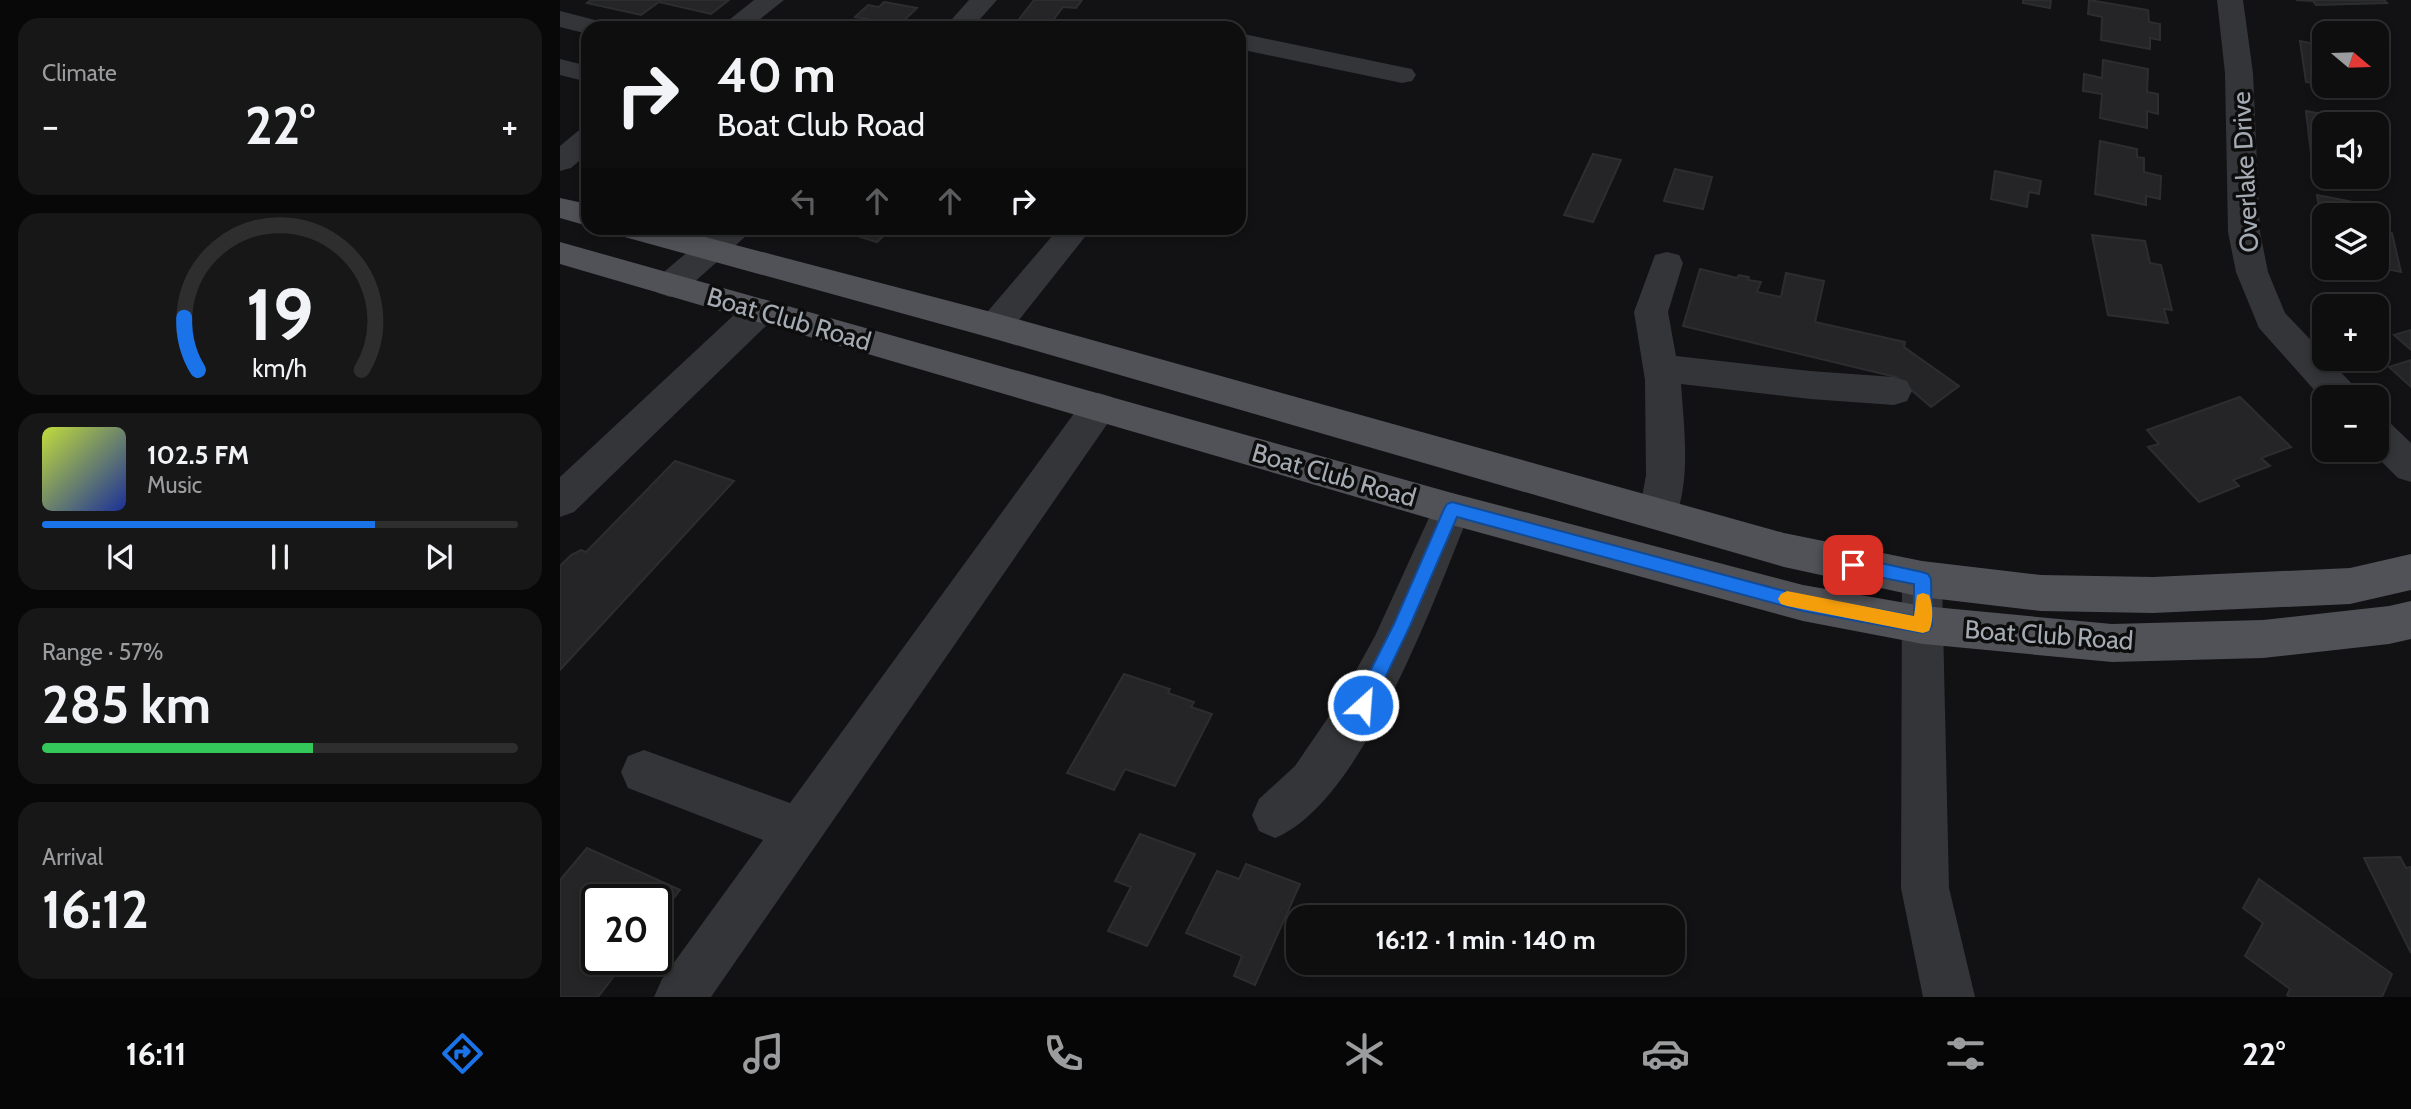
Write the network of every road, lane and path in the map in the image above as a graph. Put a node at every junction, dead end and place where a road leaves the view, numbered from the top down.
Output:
1 (771, 0) edge
2 (984, 0) edge
3 (2230, 0) edge
4 (560, 19) edge
5 (742, 21) edge
6 (964, 21) edge
7 (581, 25) edge
8 (1246, 42) edge
9 (560, 67) edge
10 (581, 72) edge
11 (1402, 75) dead end
12 (560, 130) edge
13 (581, 136) edge
14 (581, 144) edge
15 (560, 161) edge
16 (560, 208) edge
17 (581, 213) edge
18 (658, 235) edge
19 (727, 235) edge
20 (1070, 235) edge
21 (711, 249) junction
22 (560, 253) edge
23 (1667, 263) dead end
24 (670, 285) junction
25 (760, 311) junction
26 (995, 326) junction
27 (1661, 368) junction
28 (2332, 385) edge
29 (1894, 391) dead end
30 (1099, 407) junction
31 (2389, 445) edge
32 (2411, 467) edge
33 (560, 501) edge
34 (1452, 509) junction
35 (1658, 514) junction
36 (2411, 572) edge
37 (1922, 579) junction
38 (2411, 620) edge
39 (1923, 625) junction
40 (644, 772) dead end
41 (1275, 815) dead end
42 (799, 830) junction
43 (680, 997) edge
44 (1949, 997) edge

1 - 5 street
2 - 6 street
3 - 28 street, Overlake Drive
4 - 7 street
8 - 11 street
9 - 10 street
12 - 13 street
14 - 15 street
16 - 17 main road
18 - 21 main road, Boat Club Road
19 - 21 street
20 - 26 street
21 - 24 street
21 - 26 main road, Boat Club Road
22 - 24 main road, Boat Club Road
23 - 27 street
24 - 25 main road, Boat Club Road
25 - 30 main road, Boat Club Road
25 - 33 street
26 - 35 main road, Boat Club Road
27 - 29 street
27 - 35 street
30 - 34 main road, Boat Club Road
30 - 42 street
31 - 32 street
34 - 39 main road, Boat Club Road
34 - 41 street
35 - 37 main road, Boat Club Road
36 - 37 main road, Boat Club Road
37 - 39 street
38 - 39 main road, Boat Club Road
39 - 44 street
40 - 42 street
42 - 43 street

